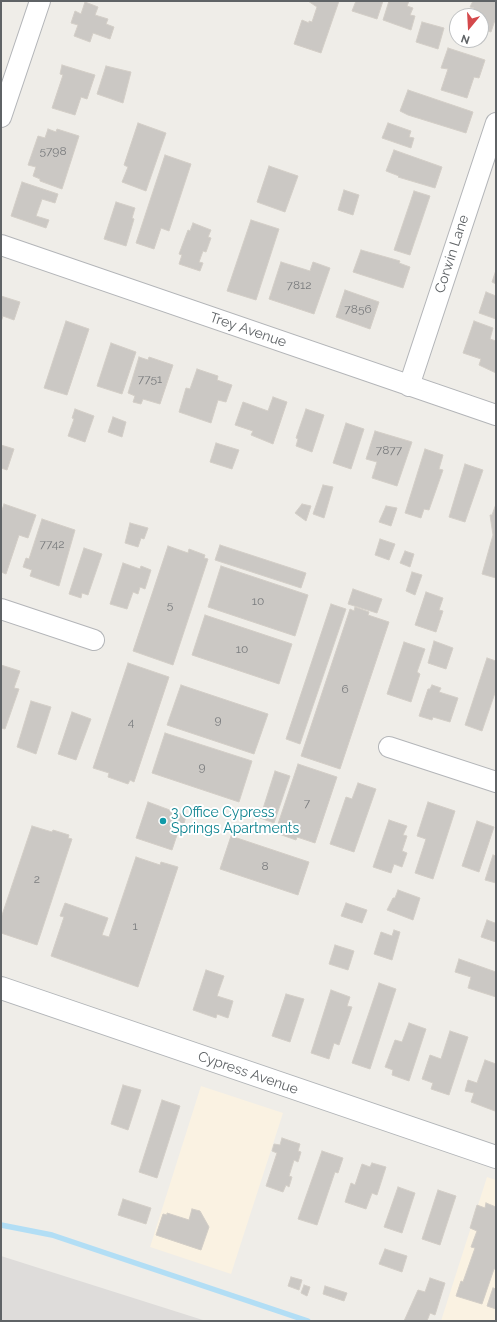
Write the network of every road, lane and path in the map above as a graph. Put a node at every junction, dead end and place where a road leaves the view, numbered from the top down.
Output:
1 (40, 1) edge
2 (1, 117) edge
3 (496, 123) edge
4 (1, 244) edge
5 (409, 386) junction
6 (496, 415) edge
7 (1, 609) edge
8 (94, 640) dead end
9 (389, 747) dead end
10 (496, 782) edge
11 (1, 988) edge
12 (496, 1157) edge

1 - 2 street
3 - 5 street, Corwin Lane
4 - 5 street, Trey Avenue
5 - 6 street, Trey Avenue
7 - 8 street
9 - 10 street
11 - 12 street, Cypress Avenue

